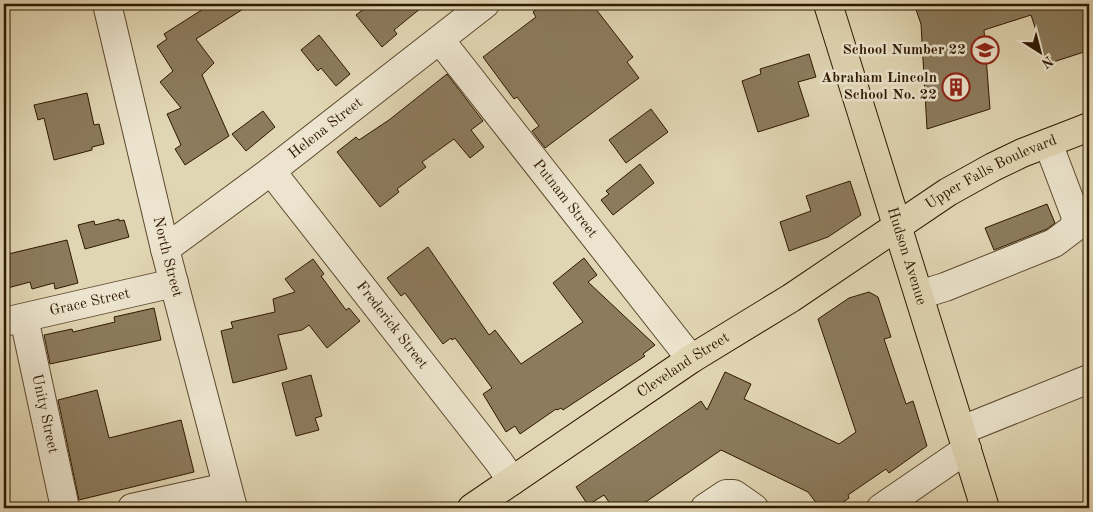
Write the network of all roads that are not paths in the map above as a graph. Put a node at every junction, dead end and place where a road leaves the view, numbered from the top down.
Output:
1 (107, 4) edge
2 (485, 4) edge
3 (828, 4) edge
4 (440, 40) junction
5 (1089, 127) edge
6 (1048, 143) junction
7 (271, 171) junction
8 (897, 225) junction
9 (165, 249) junction
10 (174, 283) junction
11 (919, 295) junction
12 (14, 320) edge
13 (691, 359) junction
14 (1089, 379) edge
15 (964, 440) junction
16 (512, 481) junction
17 (230, 498) edge
18 (66, 508) edge
19 (132, 508) edge
20 (472, 508) edge
21 (705, 508) edge
22 (754, 508) edge
23 (881, 508) edge
24 (985, 508) edge

1 - 9 street, North Street
2 - 4 street, Helena Street
3 - 8 main road, Hudson Avenue
4 - 7 street, Helena Street
4 - 13 street, Putnam Street
5 - 6 main road, Upper Falls Boulevard
6 - 8 main road, Upper Falls Boulevard
6 - 11 street
7 - 9 street, Helena Street
7 - 16 street, Frederick Street
8 - 11 main road, Hudson Avenue
8 - 13 main road, Cleveland Street
9 - 10 street, North Street
10 - 12 street, Grace Street
10 - 17 street, North Street
11 - 15 main road, Hudson Avenue
12 - 18 street, Unity Street
13 - 16 main road, Cleveland Street
14 - 15 street
15 - 23 street
15 - 24 main road, Hudson Avenue
16 - 20 main road, Cleveland Street
17 - 19 street
21 - 22 street

